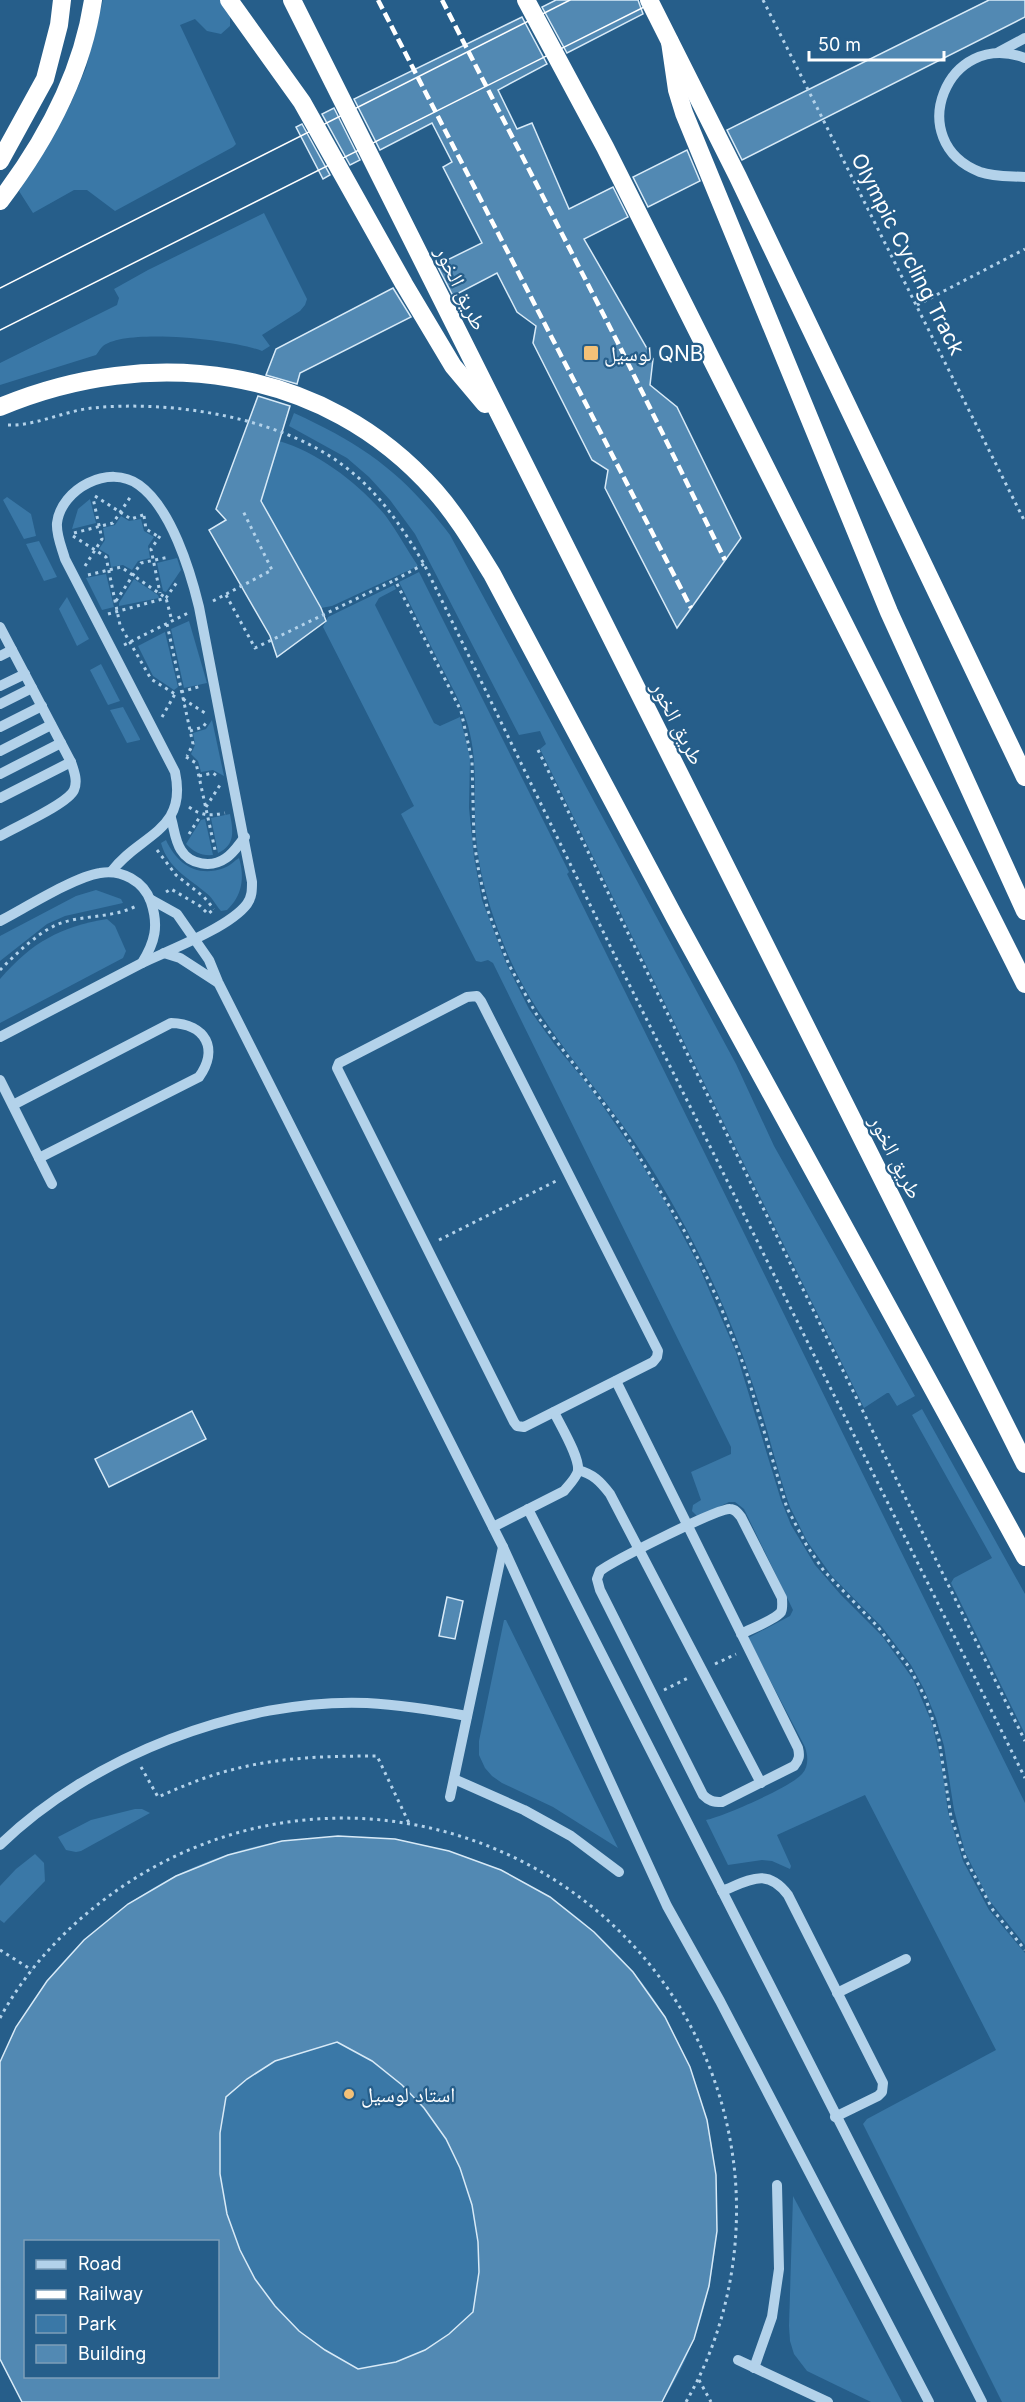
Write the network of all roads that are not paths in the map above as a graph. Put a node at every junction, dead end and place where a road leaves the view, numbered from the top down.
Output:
1 (62, 0) edge
2 (93, 0) edge
3 (229, 0) edge
4 (292, 0) edge
5 (526, 0) edge
6 (649, 0) edge
7 (1025, 38) edge
8 (670, 42) junction
9 (999, 52) junction
10 (1025, 58) edge
11 (0, 160) edge
12 (1025, 177) edge
13 (0, 201) edge
14 (1, 416) edge
15 (504, 426) junction
16 (1, 632) edge
17 (12, 650) junction
18 (0, 656) edge
19 (25, 674) junction
20 (0, 686) edge
21 (32, 688) junction
22 (0, 704) edge
23 (42, 706) junction
24 (51, 725) junction
25 (0, 727) edge
26 (61, 743) junction
27 (0, 751) edge
28 (71, 762) junction
29 (0, 774) edge
30 (1025, 777) edge
31 (0, 798) edge
32 (171, 818) junction
33 (0, 836) edge
34 (245, 837) junction
35 (111, 872) junction
36 (150, 899) junction
37 (1025, 911) edge
38 (0, 921) edge
39 (195, 937) junction
40 (164, 953) junction
41 (142, 963) junction
42 (218, 982) junction
43 (1025, 984) edge
44 (0, 1037) edge
45 (0, 1080) edge
46 (13, 1105) junction
47 (39, 1158) junction
48 (51, 1184) dead end
49 (616, 1380) junction
50 (554, 1412) junction
51 (1025, 1464) edge
52 (578, 1470) junction
53 (528, 1509) junction
54 (493, 1527) junction
55 (687, 1527) junction
56 (503, 1547) junction
57 (639, 1549) junction
58 (1025, 1557) edge
59 (741, 1634) junction
60 (467, 1716) junction
61 (454, 1779) junction
62 (761, 1783) junction
63 (450, 1797) dead end
64 (0, 1845) edge
65 (619, 1872) dead end
66 (723, 1891) junction
67 (906, 1959) dead end
68 (837, 1993) junction
69 (836, 2117) junction
70 (777, 2185) dead end
71 (738, 2360) dead end
72 (754, 2368) junction
73 (810, 2398) edge
74 (828, 2402) edge
75 (929, 2402) edge
76 (981, 2402) edge

1 - 11 highway
2 - 13 highway
3 - 15 highway
4 - 15 highway, طريق الخور
5 - 43 highway
6 - 8 highway
7 - 9 street
8 - 30 highway
8 - 37 highway
9 - 10 street
9 - 12 street
14 - 58 highway
15 - 51 highway, طريق الخور
16 - 17 street
17 - 18 street
17 - 19 street
19 - 20 street
19 - 21 street
21 - 22 street
21 - 23 street
23 - 24 street
23 - 25 street
24 - 26 street
24 - 27 street
26 - 28 street
26 - 29 street
28 - 31 street
28 - 33 street
32 - 34 street
32 - 34 street
32 - 35 street
34 - 39 street
35 - 36 street
35 - 38 street
36 - 39 street
36 - 41 street
39 - 40 street
39 - 42 street
40 - 41 street
40 - 42 street
41 - 44 street
42 - 54 street
45 - 46 street
46 - 47 street
46 - 47 street
47 - 48 street
49 - 50 street
49 - 50 street
49 - 55 street
50 - 52 street
52 - 53 street
52 - 57 street
53 - 54 street
53 - 66 street
54 - 56 street
55 - 57 street
55 - 59 street
55 - 59 street
56 - 60 street
56 - 75 street
57 - 62 street
57 - 62 street
59 - 62 street
60 - 61 street
60 - 64 street
61 - 63 street
61 - 65 street
66 - 68 street
66 - 69 street
67 - 68 street
68 - 69 street
69 - 76 street
70 - 72 street
71 - 72 street
72 - 73 street
73 - 74 street

